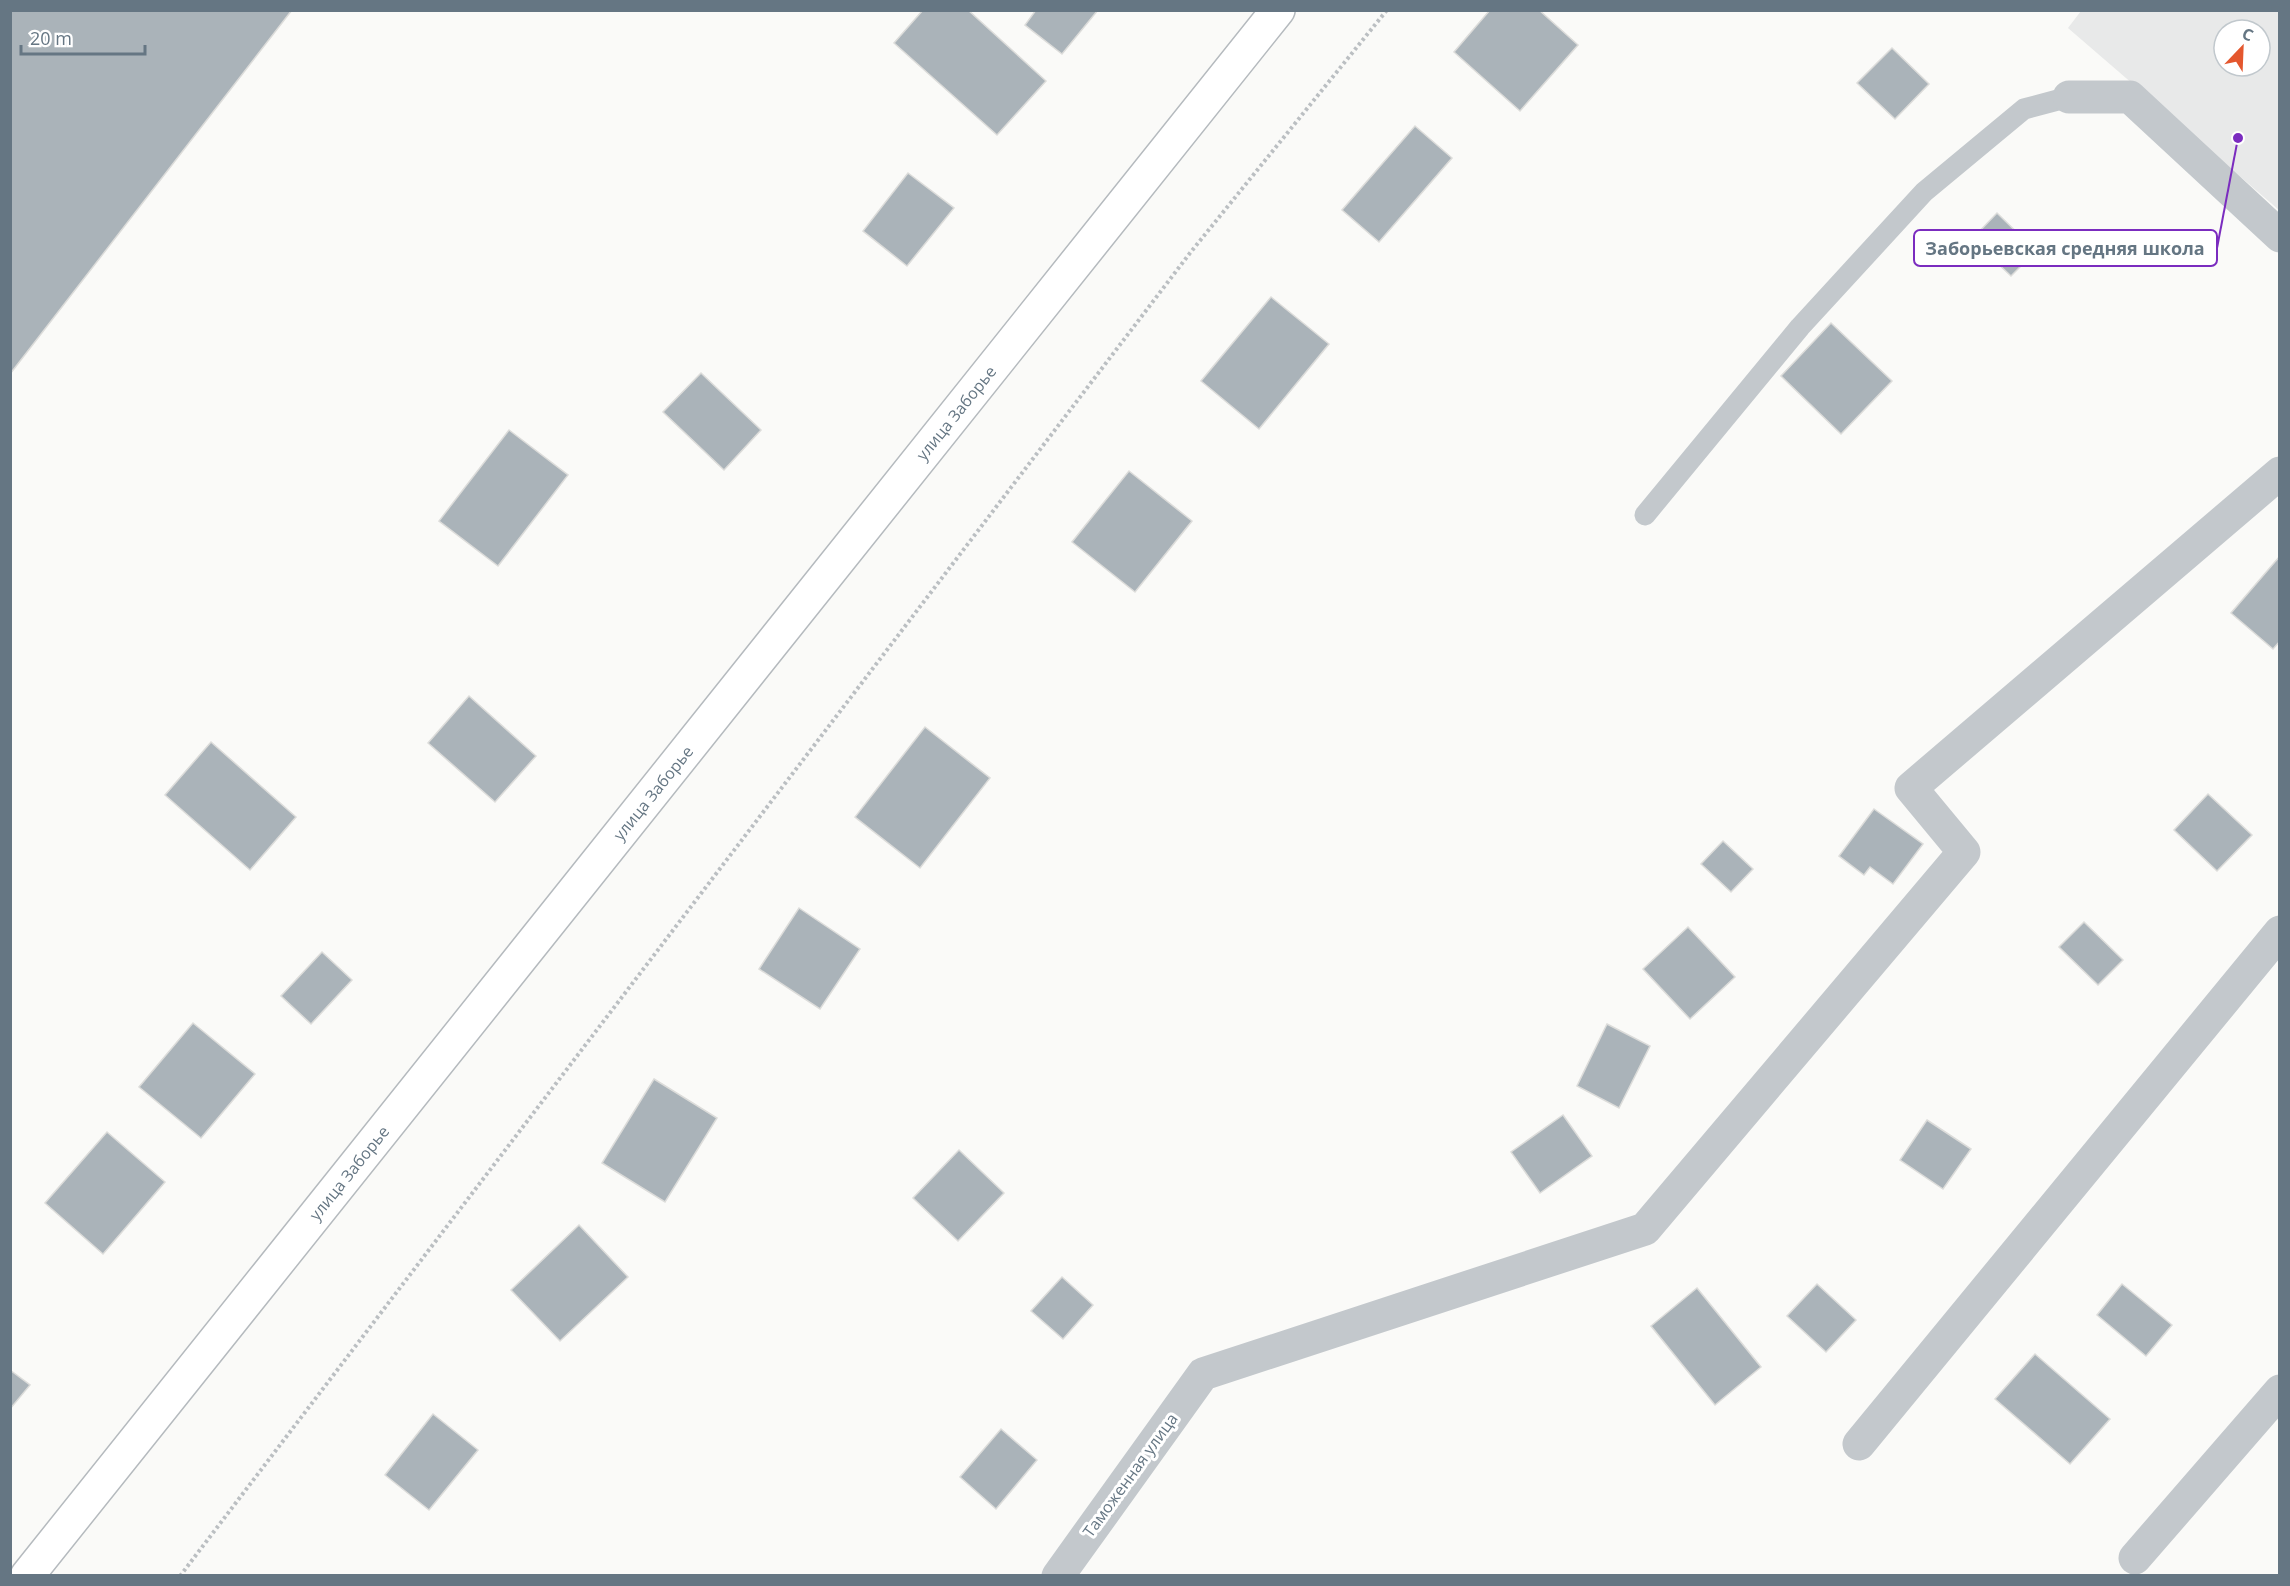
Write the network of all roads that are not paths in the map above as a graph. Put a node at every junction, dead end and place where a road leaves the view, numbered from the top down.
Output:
1 (1278, 10) edge
2 (2069, 97) joint
3 (2280, 236) edge
4 (2280, 473) edge
5 (1645, 515) dead end
6 (2280, 932) edge
7 (2280, 1391) edge
8 (1859, 1444) dead end
9 (2135, 1558) dead end
10 (27, 1575) edge
11 (1058, 1575) edge

1 - 10 main road, улица Заборье
2 - 3 street
2 - 5 lane
4 - 11 street, Таможенная улица
6 - 8 street
7 - 9 street

